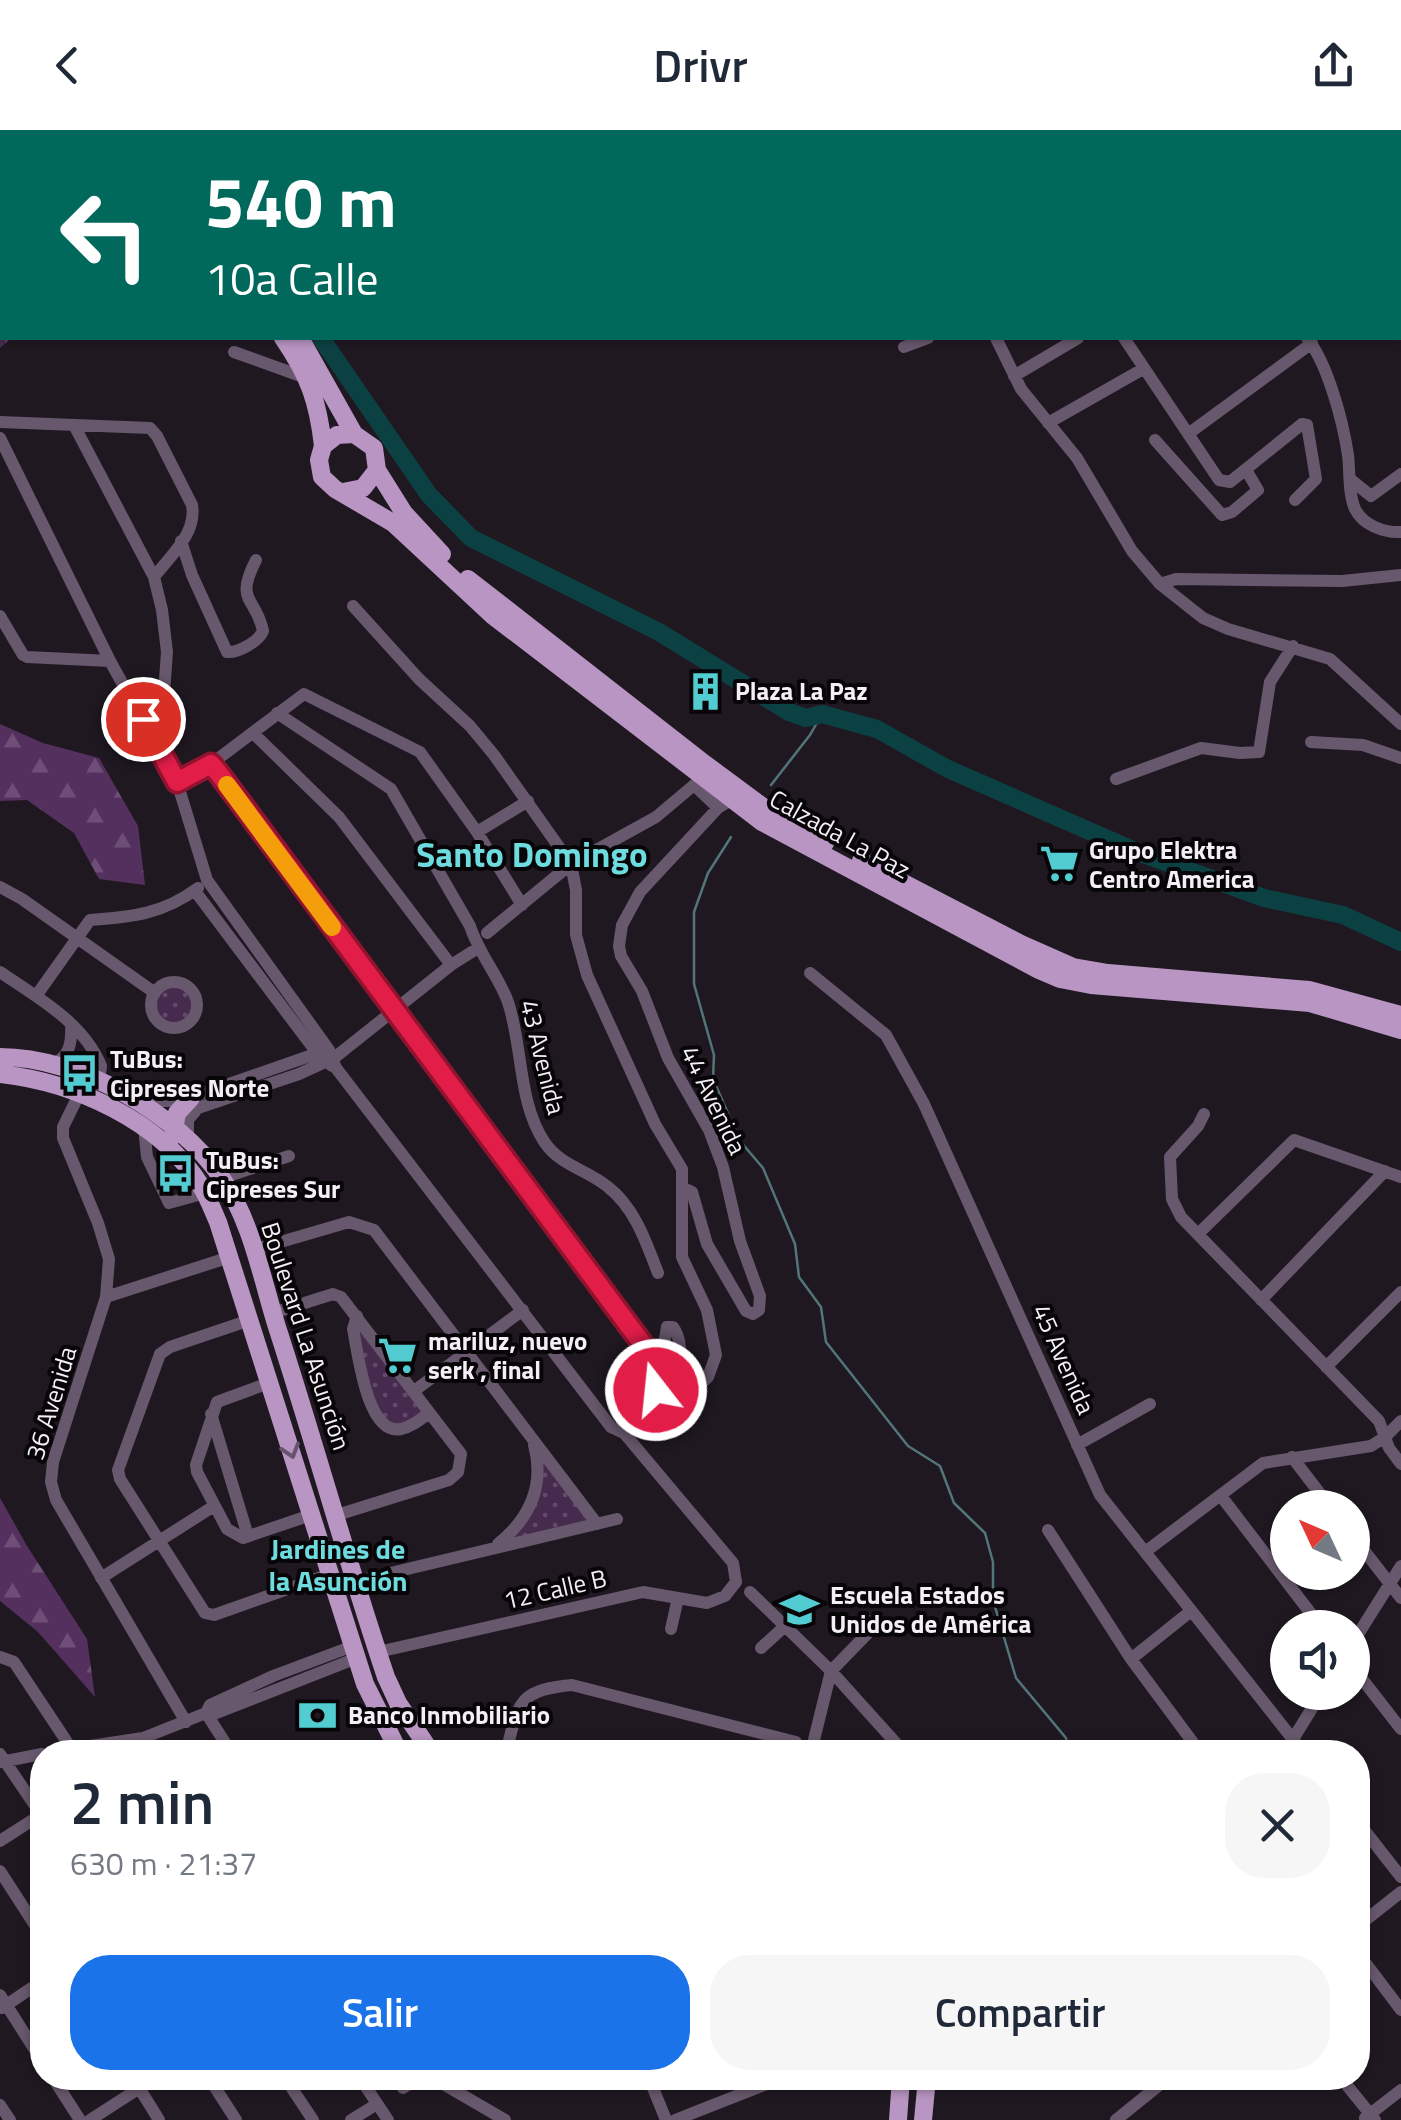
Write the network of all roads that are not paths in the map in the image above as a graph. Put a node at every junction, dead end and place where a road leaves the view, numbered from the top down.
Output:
1 (284, 340) edge
2 (301, 340) edge
3 (923, 340) edge
4 (997, 340) edge
5 (1075, 340) edge
6 (1125, 340) edge
7 (1309, 340) edge
8 (904, 348) dead end
9 (234, 352) dead end
10 (1142, 368) junction
11 (1014, 376) junction
12 (309, 379) junction
13 (0, 422) edge
14 (1048, 423) junction
15 (75, 427) junction
16 (354, 434) junction
17 (1188, 434) junction
18 (0, 438) edge
19 (1154, 440) dead end
20 (324, 446) junction
21 (377, 470) junction
22 (1246, 470) junction
23 (1401, 474) edge
24 (1350, 478) junction
25 (343, 492) junction
26 (1295, 500) dead end
27 (1401, 532) edge
28 (181, 542) junction
29 (256, 560) dead end
30 (1401, 575) edge
31 (154, 578) junction
32 (1160, 584) junction
33 (353, 606) dead end
34 (0, 616) edge
35 (1293, 646) junction
36 (110, 661) junction
37 (277, 713) junction
38 (1401, 724) edge
39 (253, 733) junction
40 (1311, 742) dead end
41 (160, 748) junction
42 (1401, 758) edge
43 (211, 764) junction
44 (1116, 778) dead end
45 (177, 782) junction
46 (528, 801) junction
47 (725, 804) junction
48 (477, 832) junction
49 (571, 864) junction
50 (208, 880) junction
51 (0, 888) edge
52 (195, 891) junction
53 (522, 905) junction
54 (487, 933) dead end
55 (77, 938) junction
56 (478, 948) junction
57 (450, 965) junction
58 (0, 972) edge
59 (810, 973) dead end
60 (155, 993) dead end
61 (36, 996) junction
62 (392, 1010) junction
63 (1401, 1015) edge
64 (71, 1024) junction
65 (1401, 1030) edge
66 (331, 1057) junction
67 (4, 1060) edge
68 (49, 1065) junction
69 (0, 1074) edge
70 (88, 1084) junction
71 (191, 1098) junction
72 (137, 1101) junction
73 (1204, 1114) dead end
74 (173, 1124) junction
75 (144, 1127) junction
76 (188, 1139) junction
77 (289, 1156) dead end
78 (1385, 1170) junction
79 (192, 1174) junction
80 (1401, 1177) edge
81 (222, 1178) junction
82 (683, 1188) junction
83 (205, 1194) junction
84 (1198, 1234) junction
85 (253, 1250) junction
86 (230, 1257) junction
87 (658, 1273) dead end
88 (261, 1277) junction
89 (238, 1284) junction
90 (1401, 1292) edge
91 (106, 1297) junction
92 (1261, 1300) junction
93 (522, 1310) junction
94 (273, 1313) junction
95 (357, 1316) junction
96 (250, 1320) junction
97 (466, 1351) junction
98 (1326, 1366) junction
99 (660, 1370) junction
100 (269, 1383) junction
101 (414, 1390) junction
102 (1150, 1404) dead end
103 (303, 1408) junction
104 (211, 1413) junction
105 (430, 1414) junction
106 (280, 1416) junction
107 (1401, 1421) edge
108 (624, 1432) junction
109 (532, 1438) junction
110 (1385, 1438) junction
111 (1077, 1446) junction
112 (1292, 1457) junction
113 (1401, 1464) edge
114 (1317, 1490) edge
115 (1221, 1496) junction
116 (214, 1506) junction
117 (311, 1514) junction
118 (337, 1515) junction
119 (617, 1519) dead end
120 (597, 1524) junction
121 (1048, 1530) dead end
122 (248, 1536) junction
123 (344, 1536) junction
124 (158, 1540) junction
125 (320, 1544) junction
126 (492, 1549) junction
127 (1145, 1552) junction
128 (1370, 1558) edge
129 (1401, 1566) edge
130 (330, 1574) junction
131 (101, 1578) junction
132 (357, 1581) junction
133 (1390, 1584) junction
134 (750, 1592) dead end
135 (678, 1598) junction
136 (1401, 1598) edge
137 (1308, 1610) edge
138 (1192, 1612) junction
139 (1370, 1616) edge
140 (368, 1620) junction
141 (868, 1621) dead end
142 (785, 1626) junction
143 (671, 1629) dead end
144 (762, 1648) dead end
145 (355, 1652) junction
146 (378, 1652) junction
147 (2, 1657) edge
148 (1131, 1659) junction
149 (831, 1671) junction
150 (1370, 1689) edge
151 (1311, 1710) edge
152 (206, 1713) junction
153 (186, 1722) junction
154 (1401, 1729) edge
155 (142, 1738) joint
156 (65, 1740) edge
157 (130, 1740) edge
158 (223, 1740) edge
159 (392, 1740) edge
160 (423, 1740) edge
161 (509, 1740) edge
162 (788, 1740) edge
163 (814, 1740) edge
164 (893, 1740) edge
165 (1191, 1740) edge
166 (1293, 1740) joint
167 (30, 1755) edge
168 (2, 1759) edge
169 (30, 1798) edge
170 (30, 1822) edge
171 (1370, 1837) edge
172 (0, 1841) edge
173 (0, 1870) edge
174 (1401, 1877) edge
175 (1401, 1892) edge
176 (30, 1917) edge
177 (1370, 1917) edge
178 (1370, 1970) edge
179 (30, 1987) edge
180 (2, 2003) edge
181 (1401, 2010) edge
182 (30, 2044) edge
183 (61, 2090) edge
184 (126, 2090) edge
185 (141, 2090) edge
186 (217, 2090) edge
187 (293, 2090) edge
188 (368, 2090) edge
189 (453, 2090) edge
190 (654, 2090) edge
191 (751, 2090) edge
192 (900, 2090) edge
193 (926, 2090) edge
194 (1153, 2090) edge
195 (1350, 2090) edge
196 (1401, 2090) edge
197 (377, 2104) junction
198 (0, 2105) edge
199 (1370, 2118) edge
200 (10, 2120) edge
201 (80, 2120) edge
202 (90, 2120) edge
203 (159, 2120) edge
204 (236, 2120) edge
205 (313, 2120) edge
206 (351, 2120) edge
207 (388, 2120) edge
208 (503, 2120) edge
209 (666, 2120) edge
210 (674, 2120) edge
211 (898, 2120) edge
212 (923, 2120) edge
213 (1116, 2120) edge

1 - 12 main road
2 - 16 main road
3 - 8 street
4 - 11 street
5 - 11 street
6 - 10 street
7 - 17 street
7 - 24 street
9 - 12 street
10 - 14 street
10 - 17 street
11 - 14 street
12 - 20 main road
13 - 15 street
14 - 32 street
15 - 28 street
15 - 31 street
16 - 20 main road
16 - 21 main road
17 - 22 street
18 - 36 street
19 - 22 street
20 - 25 main road
21 - 25 main road
21 - 63 main road, Calzada La Paz
22 - 26 street
23 - 24 street
24 - 27 street
25 - 47 main road, Calzada La Paz
28 - 29 street
28 - 31 street
30 - 32 street
31 - 41 street
32 - 35 street
33 - 46 street, 44 Avenida
34 - 36 street
35 - 38 street
35 - 44 street
36 - 41 street
37 - 39 street
37 - 48 street
37 - 56 street, 43 Avenida
39 - 43 street
39 - 57 street
40 - 42 street
41 - 45 street
43 - 45 street
43 - 62 street
45 - 50 street
46 - 48 street
46 - 49 street, 44 Avenida
47 - 49 street
47 - 65 main road, Calzada La Paz
47 - 82 street, 44 Avenida
48 - 53 street
49 - 53 street
49 - 82 street, 44 Avenida
50 - 52 street
50 - 66 street
51 - 55 street
52 - 55 street
52 - 66 street
53 - 54 street
55 - 60 street
55 - 61 street
56 - 57 street
56 - 87 street, 43 Avenida
57 - 62 street
58 - 61 street
59 - 111 street, 45 Avenida
61 - 64 street
62 - 66 street
62 - 99 street
64 - 68 street
64 - 70 street
66 - 71 street
66 - 76 street
66 - 93 street
67 - 68 main road, Boulevard La Asunción
68 - 70 main road, Boulevard La Asunción
69 - 70 main road, Boulevard La Asunción
70 - 72 main road, Boulevard La Asunción
70 - 75 main road, Boulevard La Asunción
70 - 91 street, 36 Avenida
71 - 72 street
71 - 74 main road
72 - 74 main road, Boulevard La Asunción
73 - 84 street
74 - 76 main road, Boulevard La Asunción
74 - 79 main road
75 - 79 main road, Boulevard La Asunción
75 - 83 street
76 - 81 main road, Boulevard La Asunción
77 - 81 street
78 - 80 street
78 - 84 street
78 - 92 street
79 - 83 main road, Boulevard La Asunción
81 - 85 main road, Boulevard La Asunción
82 - 99 street, 44 Avenida
83 - 86 main road, Boulevard La Asunción
84 - 92 street
85 - 88 main road, Boulevard La Asunción
85 - 97 street
86 - 89 main road, Boulevard La Asunción
86 - 91 street
88 - 89 main road
88 - 94 main road, Boulevard La Asunción
89 - 96 main road, Boulevard La Asunción
90 - 98 street
91 - 131 street, 36 Avenida
92 - 98 street
93 - 97 street
93 - 108 street
94 - 95 street
94 - 103 main road, Boulevard La Asunción
95 - 101 street
95 - 105 street
96 - 100 main road, Boulevard La Asunción
96 - 124 street
97 - 101 street
97 - 109 street
98 - 110 street
99 - 108 street
100 - 104 street
100 - 106 main road, Boulevard La Asunción
101 - 105 street
102 - 111 street
103 - 106 main road
103 - 118 main road, Boulevard La Asunción
104 - 116 street
104 - 122 street
105 - 118 street
106 -> 117 main road, Boulevard La Asunción
107 - 110 street
108 - 135 street, 12 Calle B
109 - 120 street
109 - 126 street
110 - 112 street
110 - 113 street
111 - 127 street, 45 Avenida
112 - 114 street
112 - 115 street
115 - 127 street
115 - 137 street
116 - 122 street
116 - 124 street
117 - 122 street
117 - 125 main road, Boulevard La Asunción
118 - 123 main road, Boulevard La Asunción
119 - 120 street
120 - 126 street
121 - 148 street
123 - 125 main road
123 - 132 main road, Boulevard La Asunción
124 - 130 street
124 - 131 street
125 - 130 main road, Boulevard La Asunción
126 - 132 street
127 - 138 street, 45 Avenida
128 - 133 street
129 - 133 street
130 - 145 main road, Boulevard La Asunción
131 - 153 street, 36 Avenida
132 - 140 main road, Boulevard La Asunción
133 - 136 street
133 - 139 street
134 - 142 street
135 - 143 street
135 - 146 street, 12 Calle B
138 - 148 street
138 - 166 street, 45 Avenida
140 - 145 main road
140 - 146 main road, Boulevard La Asunción
141 - 149 street
142 - 144 street
142 - 149 street
145 - 152 street
145 - 159 main road, Boulevard La Asunción
146 - 160 main road, Boulevard La Asunción
147 - 156 street
148 - 165 street
149 - 163 street
149 - 164 street
150 - 154 street
151 - 166 street
152 - 153 street
152 - 158 street
153 - 155 street
155 - 157 street
161 - 162 street
167 - 168 street
168 - 169 street
170 - 172 street
171 - 174 street
173 - 176 street
175 - 177 street
178 - 181 street
179 - 180 street
180 - 182 street
183 - 201 street
184 - 202 street
185 - 203 street
186 - 204 street
187 - 205 street
188 - 197 street
189 - 208 street
190 - 209 street
191 - 210 street
192 - 211 main road
193 - 212 main road
194 - 213 street
195 - 199 street
196 - 199 street
197 - 206 street
197 - 207 street
198 - 200 street

